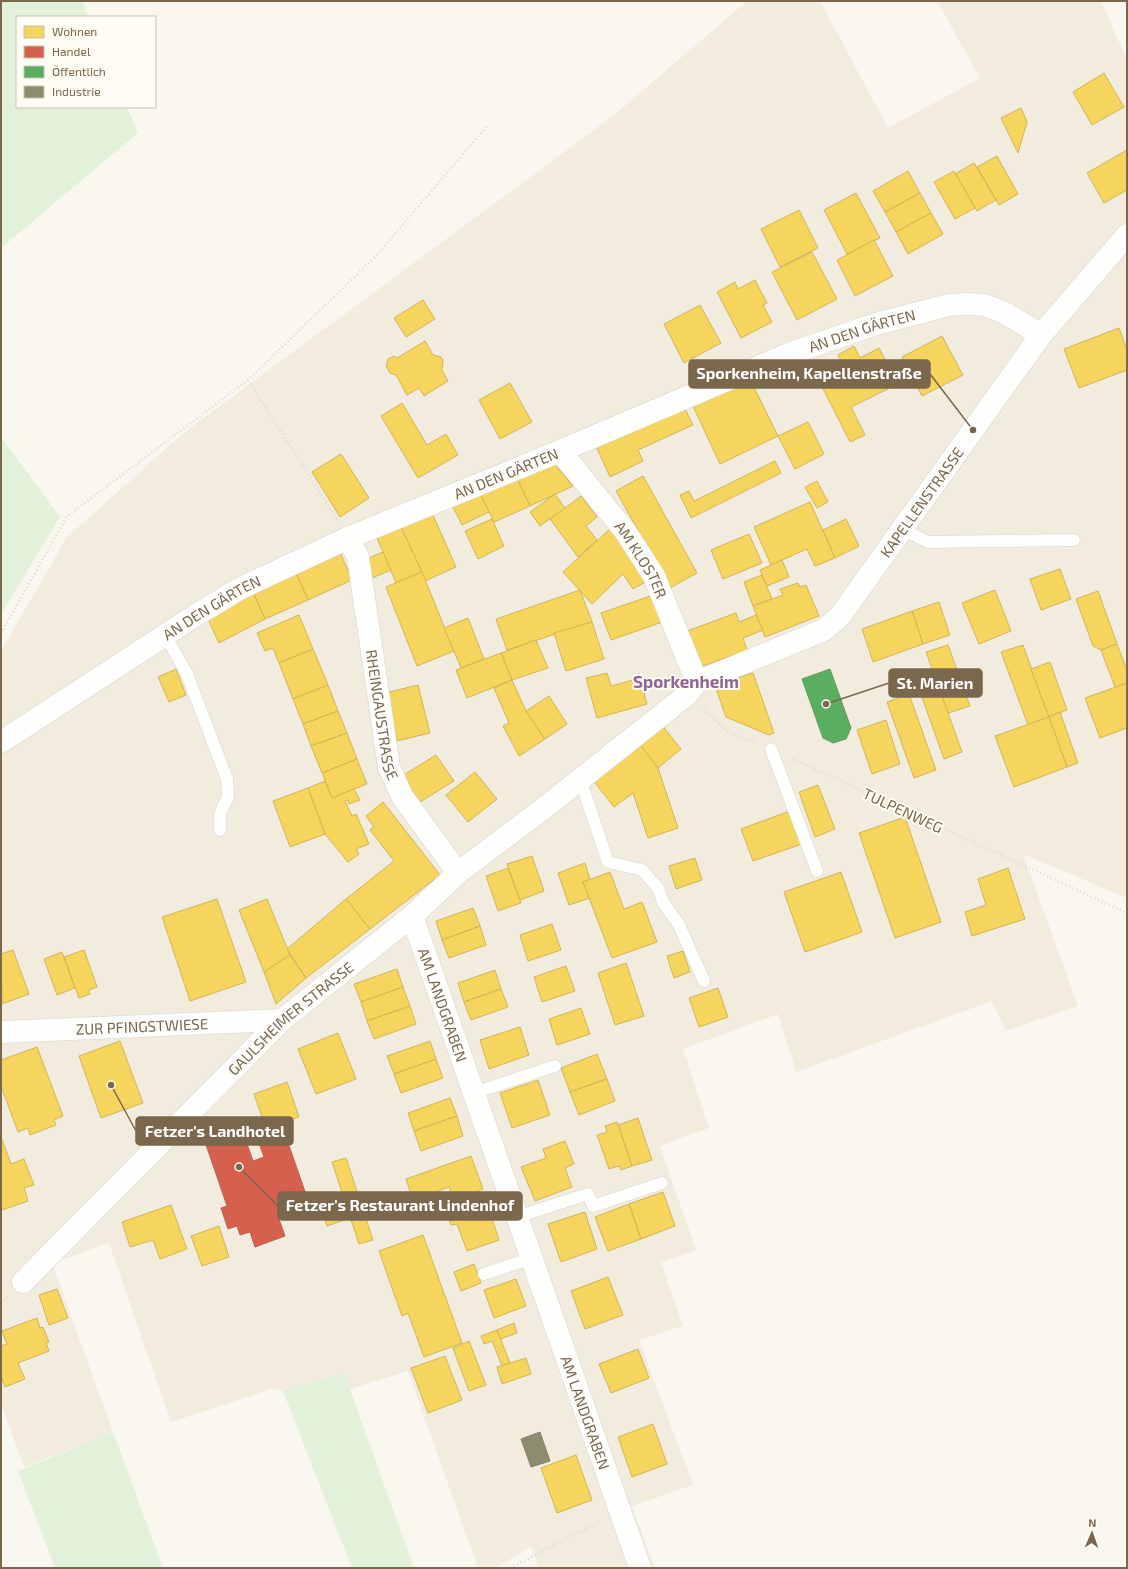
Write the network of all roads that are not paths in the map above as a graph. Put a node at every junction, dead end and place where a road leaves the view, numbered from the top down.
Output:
1 (1127, 235) edge
2 (1041, 335) junction
3 (560, 451) junction
4 (902, 529) junction
5 (348, 538) junction
6 (1074, 540) dead end
7 (165, 635) junction
8 (692, 688) junction
9 (1, 742) edge
10 (771, 749) road end
11 (580, 779) junction
12 (220, 830) dead end
13 (817, 871) dead end
14 (458, 873) junction
15 (412, 916) junction
16 (704, 981) dead end
17 (282, 1020) junction
18 (1, 1032) edge
19 (555, 1066) dead end
20 (474, 1093) junction
21 (662, 1183) dead end
22 (518, 1217) junction
23 (532, 1258) junction
24 (484, 1274) dead end
25 (23, 1282) dead end
26 (640, 1568) edge

1 - 2 street, KAPELLENSTRASSE
2 - 3 street, AN DEN GÄRTEN
2 - 4 street, KAPELLENSTRASSE
3 - 5 street, AN DEN GÄRTEN
3 - 8 street, AM KLOSTER
4 - 6 lane
4 - 8 street, KAPELLENSTRASSE
5 - 7 street, AN DEN GÄRTEN
5 - 14 street, RHEINGAUSTRASSE
7 - 9 street, AN DEN GÄRTEN
7 - 12 lane
8 - 11 street, GAULSHEIMER STRASSE
10 - 13 lane
11 - 14 street, GAULSHEIMER STRASSE
11 - 16 lane
14 - 15 street, GAULSHEIMER STRASSE
15 - 17 street, GAULSHEIMER STRASSE
15 - 20 street, AM LANDGRABEN
17 - 18 street, ZUR PFINGSTWIESE
17 - 25 street, GAULSHEIMER STRASSE
19 - 20 lane
20 - 22 street, AM LANDGRABEN
21 - 22 lane
22 - 23 street, AM LANDGRABEN
23 - 24 lane
23 - 26 street, AM LANDGRABEN

